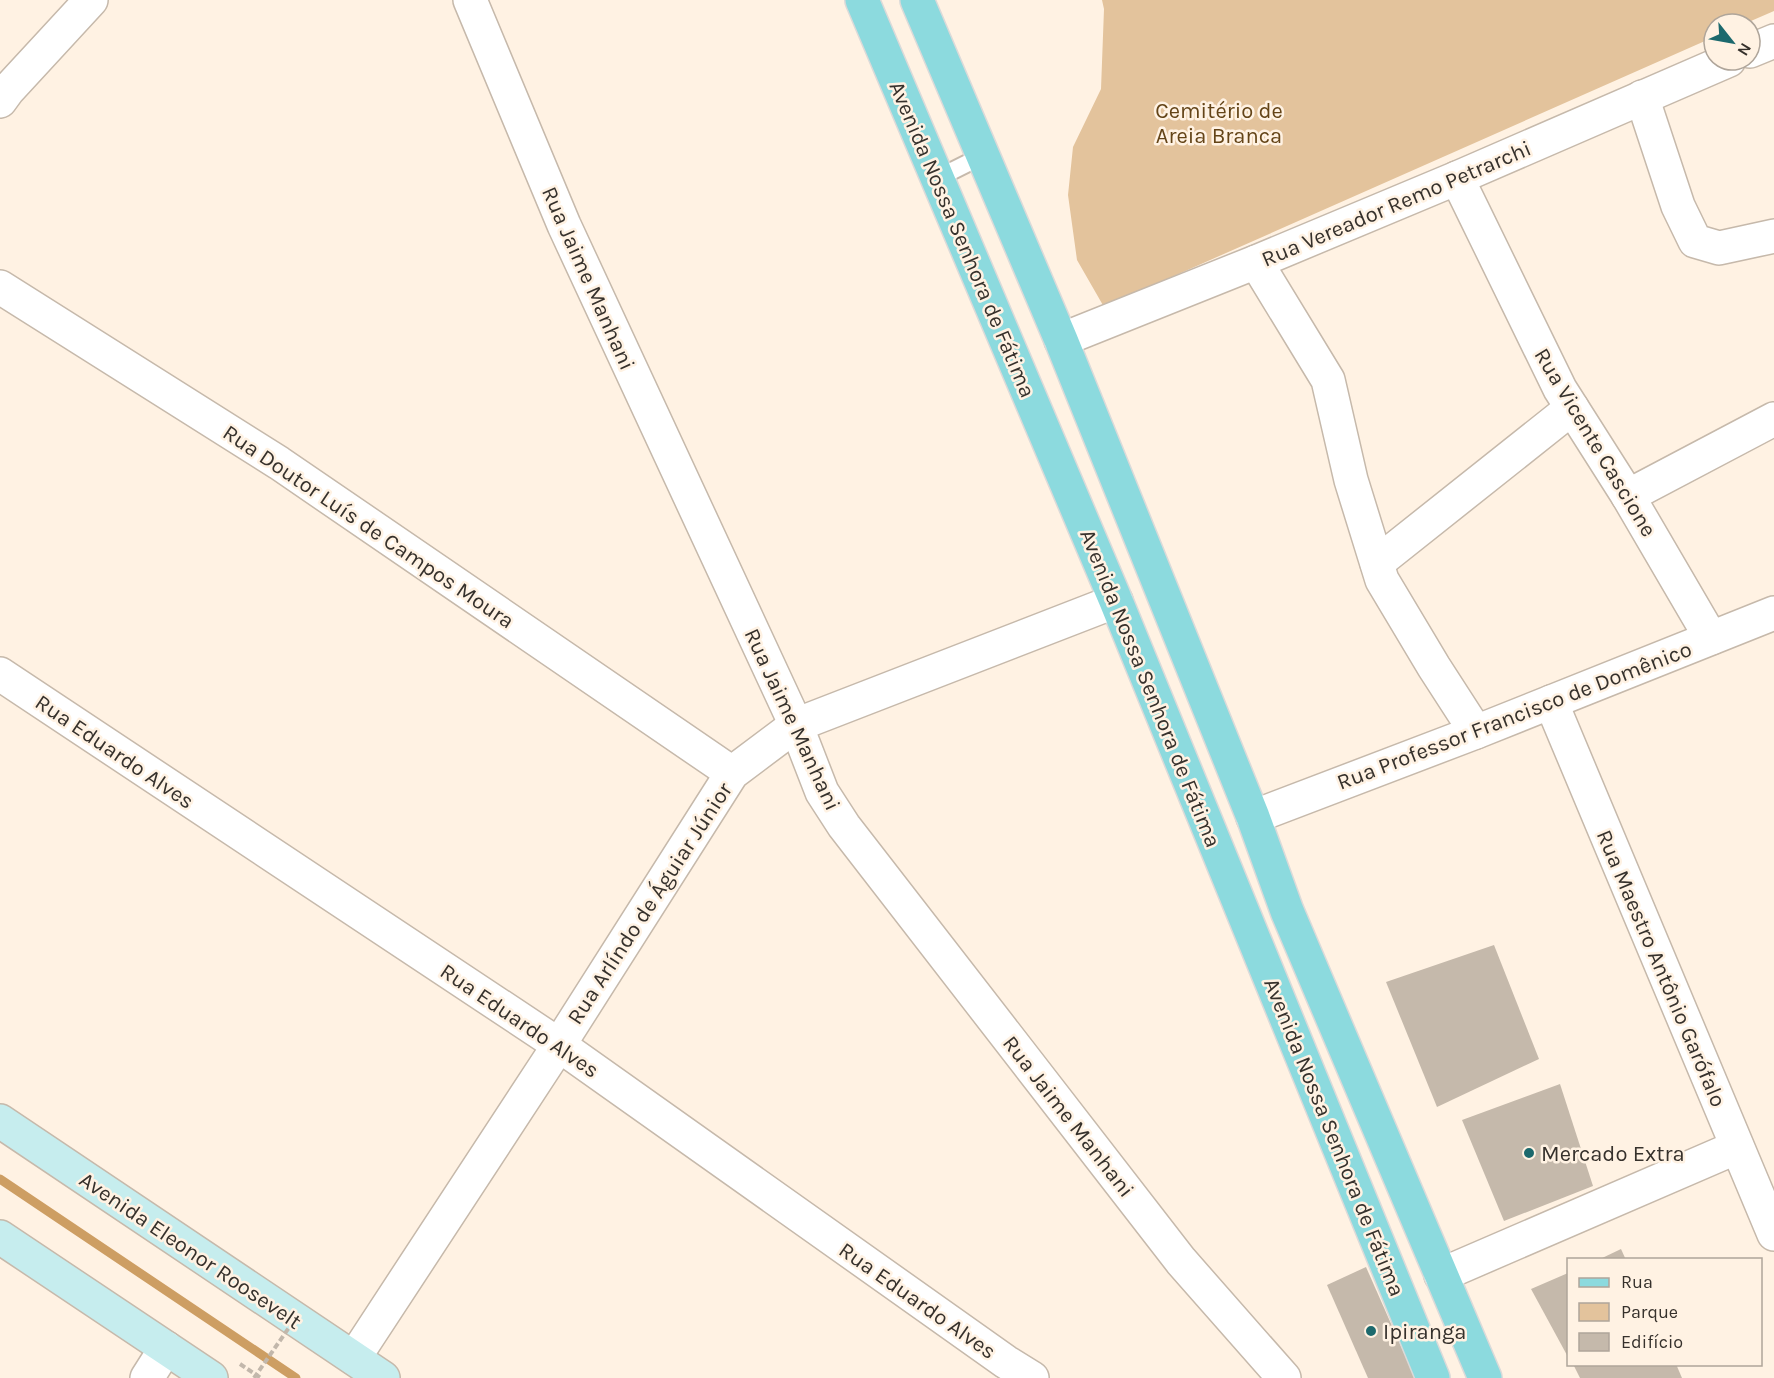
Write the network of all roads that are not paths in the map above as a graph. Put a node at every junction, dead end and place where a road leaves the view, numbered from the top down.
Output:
1 (92, 0) edge
2 (470, 0) edge
3 (862, 0) edge
4 (917, 0) edge
5 (1702, 71) edge
6 (1642, 97) junction
7 (0, 101) edge
8 (984, 155) junction
9 (938, 178) junction
10 (1457, 178) junction
11 (1774, 236) edge
12 (1256, 262) junction
13 (0, 287) edge
14 (1061, 340) junction
15 (1572, 408) junction
16 (1774, 418) edge
17 (1628, 496) junction
18 (1377, 563) junction
19 (1116, 601) junction
20 (1774, 613) edge
21 (1711, 638) junction
22 (0, 674) edge
23 (1551, 702) junction
24 (796, 725) junction
25 (1476, 732) junction
26 (732, 773) junction
27 (1253, 817) junction
28 (558, 1045) junction
29 (0, 1121) edge
30 (1737, 1147) junction
31 (1774, 1234) edge
32 (0, 1237) edge
33 (1441, 1275) junction
34 (166, 1348) junction
35 (354, 1358) junction
36 (147, 1378) edge
37 (211, 1378) edge
38 (383, 1378) edge
39 (1032, 1378) edge
40 (1284, 1378) edge
41 (1433, 1378) edge
42 (1485, 1378) edge

1 - 7 street
2 - 24 street, Rua Jaime Manhani
3 - 9 main road, Avenida Nossa Senhora de Fátima
4 - 8 main road, Avenida Nossa Senhora de Fátima
5 - 6 street, Rua Vereador Remo Petrarchi
6 - 10 street, Rua Vereador Remo Petrarchi
6 - 11 street
8 - 9 lane
8 - 14 main road, Avenida Nossa Senhora de Fátima
9 - 19 main road, Avenida Nossa Senhora de Fátima
10 - 12 street, Rua Vereador Remo Petrarchi
10 - 15 street, Rua Vicente Cascione
12 - 14 street, Rua Vereador Remo Petrarchi
12 - 18 street
13 - 26 street, Rua Doutor Luís de Campos Moura
14 - 27 main road, Avenida Nossa Senhora de Fátima
15 - 17 street, Rua Vicente Cascione
15 - 18 street
16 - 17 street
17 - 21 street, Rua Vicente Cascione
18 - 25 street
19 - 24 street, Rua Arlíndo de Águiar Júnior
19 - 41 main road, Avenida Nossa Senhora de Fátima
20 - 21 street, Rua Professor Francisco de Domênico
21 - 23 street, Rua Professor Francisco de Domênico
22 - 28 street, Rua Eduardo Alves
23 - 25 street, Rua Professor Francisco de Domênico
23 - 30 street, Rua Maestro Antônio Garófalo
24 - 26 street, Rua Arlíndo de Águiar Júnior
24 - 40 street, Rua Jaime Manhani
25 - 27 street, Rua Professor Francisco de Domênico
26 - 28 street, Rua Arlíndo de Águiar Júnior
27 - 33 main road, Avenida Nossa Senhora de Fátima
28 - 35 street, Rua Arlíndo de Águiar Júnior
28 - 39 street, Rua Eduardo Alves
29 - 35 street, Avenida Eleonor Roosevelt
30 - 31 street, Rua Maestro Antônio Garófalo
30 - 33 street
32 - 34 street
33 - 42 main road, Avenida Nossa Senhora de Fátima
34 - 36 street
34 - 37 street
35 - 38 street, Avenida Eleonor Roosevelt

